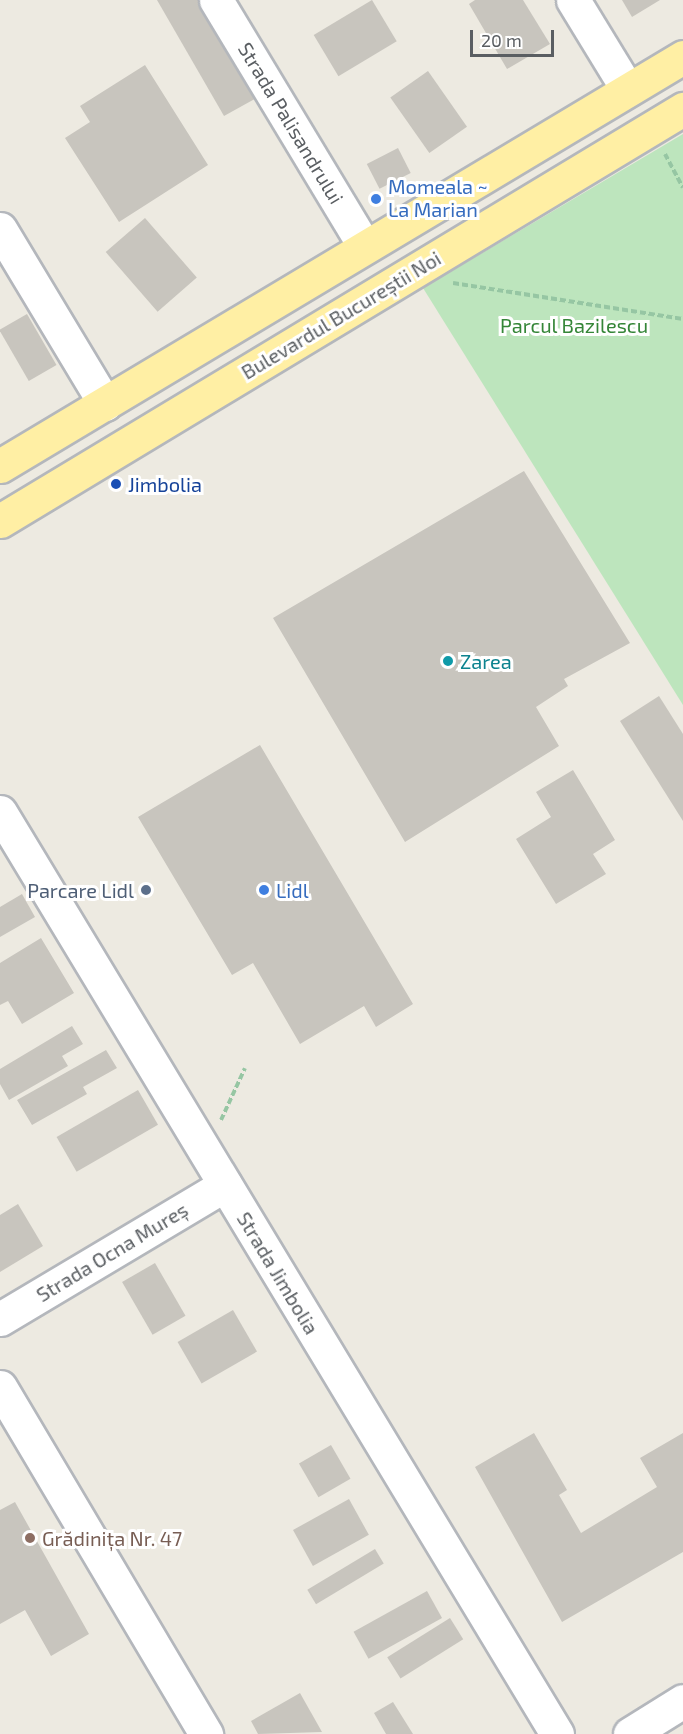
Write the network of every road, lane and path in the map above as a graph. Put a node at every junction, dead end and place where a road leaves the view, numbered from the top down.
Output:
1 (216, 0) edge
2 (573, 0) edge
3 (683, 57) edge
4 (628, 90) junction
5 (683, 109) edge
6 (659, 142) dead end
7 (683, 188) edge
8 (0, 229) edge
9 (365, 247) junction
10 (448, 282) dead end
11 (683, 320) edge
12 (105, 404) junction
13 (0, 466) edge
14 (0, 521) edge
15 (0, 813) edge
16 (245, 1068) dead end
17 (217, 1129) dead end
18 (225, 1185) junction
19 (0, 1319) edge
20 (0, 1387) edge
21 (683, 1701) edge
22 (206, 1734) edge
23 (557, 1734) edge
24 (630, 1734) edge

1 - 9 street, Strada Palisandrului
2 - 4 street
3 - 4 main road
4 - 9 main road
5 - 14 main road, Bulevardul Bucureștii Noi
6 - 7 path
8 - 12 street
9 - 12 main road
10 - 11 path
12 - 13 main road
15 - 18 street, Strada Jimbolia
16 - 17 path
18 - 19 street, Strada Ocna Mureș
18 - 23 street, Strada Jimbolia
20 - 22 street
21 - 24 street

